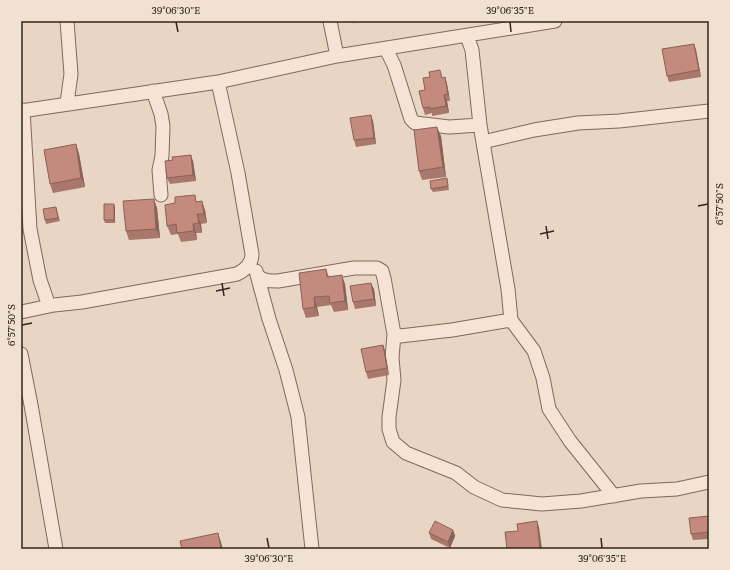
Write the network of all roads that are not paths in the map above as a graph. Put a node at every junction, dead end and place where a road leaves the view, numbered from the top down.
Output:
1 (67, 21) edge
2 (330, 21) edge
3 (555, 21) edge
4 (467, 36) junction
5 (386, 49) junction
6 (337, 56) junction
7 (218, 82) junction
8 (153, 91) junction
9 (67, 103) junction
10 (22, 110) edge
11 (709, 111) edge
12 (480, 125) junction
13 (483, 142) junction
14 (161, 195) dead end
15 (252, 258) junction
16 (257, 275) junction
17 (49, 306) junction
18 (36, 309) junction
19 (21, 312) edge
20 (511, 320) junction
21 (21, 322) edge
22 (394, 334) junction
23 (21, 354) edge
24 (709, 482) edge
25 (614, 496) junction
26 (56, 549) edge
27 (312, 549) edge

1 - 9 street
2 - 6 street
3 - 4 street
4 - 5 street
4 - 12 street
5 - 6 street
5 - 12 street
6 - 7 street
7 - 8 street
7 - 15 street
8 - 9 street
8 - 14 street
9 - 10 street
10 - 17 street
11 - 13 street
12 - 13 street
13 - 20 street
15 - 16 street
15 - 17 street
16 - 22 street
16 - 27 street
17 - 18 street
18 - 19 street
18 - 21 street
20 - 22 street
20 - 25 street
22 - 25 street
23 - 26 street
24 - 25 street

